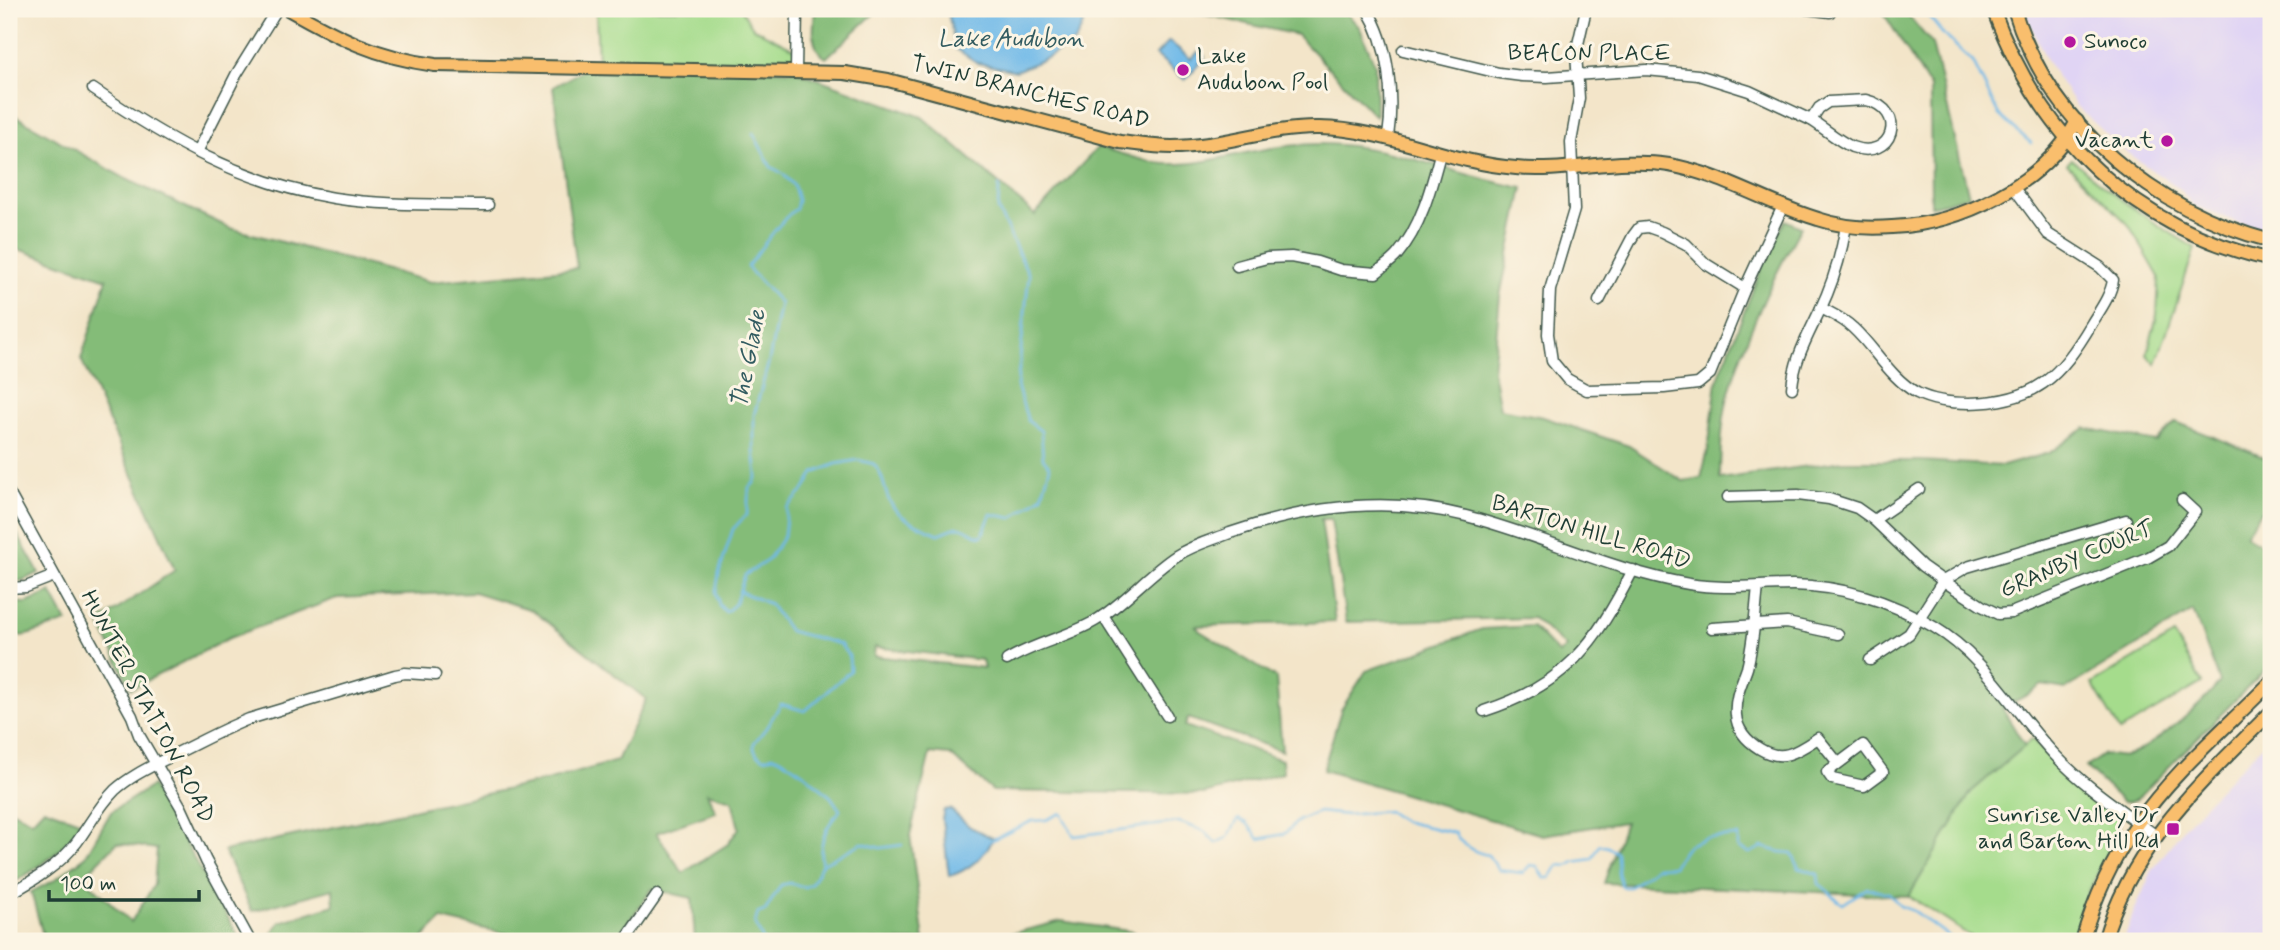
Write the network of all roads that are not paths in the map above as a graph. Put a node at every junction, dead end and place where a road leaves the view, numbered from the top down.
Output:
1 (277, 9) edge
2 (288, 9) edge
3 (797, 9) edge
4 (1367, 9) edge
5 (1586, 9) edge
6 (1806, 9) edge
7 (1993, 9) edge
8 (2014, 9) edge
9 (1830, 12) dead end
10 (1403, 50) dead end
11 (796, 71) junction
12 (1577, 75) junction
13 (93, 89) dead end
14 (1811, 120) junction
15 (2077, 121) junction
16 (2088, 134) junction
17 (1388, 137) junction
18 (2067, 139) junction
19 (197, 152) junction
20 (1440, 154) junction
21 (1572, 169) junction
22 (2014, 188) junction
23 (488, 205) dead end
24 (1783, 206) junction
25 (1846, 226) junction
26 (2271, 241) edge
27 (2271, 260) edge
28 (1237, 266) dead end
29 (1745, 288) junction
30 (1599, 301) dead end
31 (1821, 308) junction
32 (1792, 388) dead end
33 (1919, 489) dead end
34 (9, 493) edge
35 (1728, 497) dead end
36 (2182, 500) dead end
37 (1874, 520) junction
38 (2126, 520) dead end
39 (1633, 570) junction
40 (54, 576) junction
41 (1943, 581) junction
42 (9, 587) edge
43 (1758, 587) junction
44 (1103, 616) junction
45 (1918, 618) junction
46 (1754, 624) junction
47 (1712, 628) dead end
48 (1838, 634) dead end
49 (1007, 660) dead end
50 (1870, 660) dead end
51 (435, 675) dead end
52 (2271, 682) edge
53 (1484, 712) dead end
54 (2271, 712) edge
55 (1167, 716) dead end
56 (1838, 763) junction
57 (156, 764) junction
58 (2138, 823) junction
59 (2155, 835) junction
60 (9, 894) edge
61 (657, 895) dead end
62 (250, 941) edge
63 (625, 941) edge
64 (2082, 941) edge
65 (2104, 941) edge

1 - 19 street
2 - 11 main road, TWIN BRANCHES ROAD
3 - 11 street
4 - 17 street
5 - 12 street
6 - 9 street
7 - 18 main road
8 - 15 main road
10 - 12 street, BEACON PLACE
11 - 17 main road, TWIN BRANCHES ROAD
12 - 14 street, BEACON PLACE
12 - 21 street
13 - 19 street
14 - 14 street, BEACON PLACE
15 - 16 main road
15 - 18 main road, TWIN BRANCHES ROAD
16 - 18 main road, TWIN BRANCHES ROAD
16 - 26 main road
17 - 20 main road, TWIN BRANCHES ROAD
18 - 22 main road, TWIN BRANCHES ROAD
18 - 27 main road
19 - 23 street
20 - 21 main road, TWIN BRANCHES ROAD
20 - 28 street
21 - 24 main road, TWIN BRANCHES ROAD
21 - 29 street
22 - 25 main road, TWIN BRANCHES ROAD
22 - 31 street
24 - 25 main road, TWIN BRANCHES ROAD
24 - 29 street
25 - 31 street
29 - 30 street
31 - 32 street
33 - 37 street
34 - 40 street, HUNTER STATION ROAD
35 - 37 street, GRANBY COURT
36 - 41 street, GRANBY COURT
37 - 41 street, GRANBY COURT
38 - 41 street
39 - 43 street, BARTON HILL ROAD
39 - 44 street, BARTON HILL ROAD
39 - 53 street
40 - 42 street
40 - 57 street, HUNTER STATION ROAD
41 - 45 street
43 - 45 street, BARTON HILL ROAD
43 - 46 street
44 - 49 street, BARTON HILL ROAD
44 - 55 street
45 - 50 street
45 - 58 street, BARTON HILL ROAD
46 - 47 street
46 - 48 street
46 - 56 street
51 - 57 street
52 - 58 main road
54 - 59 main road
56 - 56 street
57 - 60 street
57 - 62 street, HUNTER STATION ROAD
58 - 59 street, BARTON HILL ROAD
58 - 64 main road
59 - 65 main road
61 - 63 street

